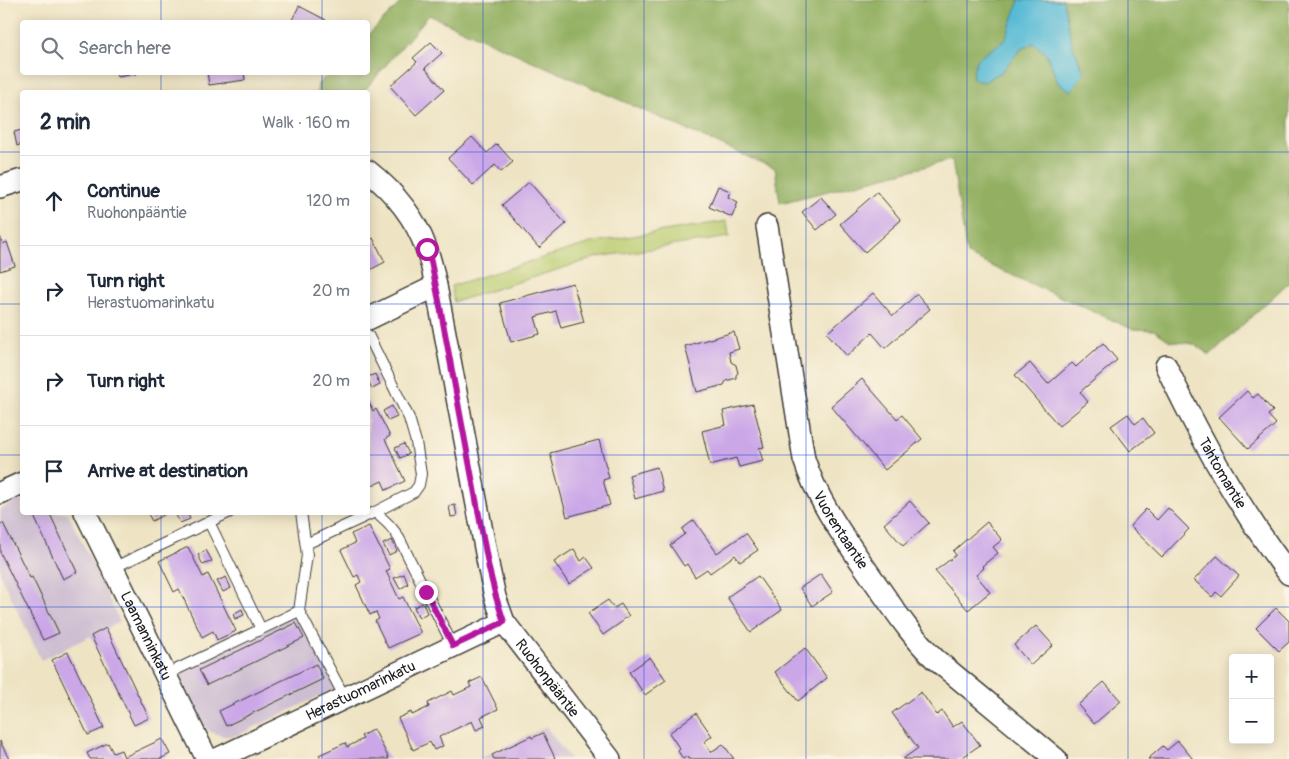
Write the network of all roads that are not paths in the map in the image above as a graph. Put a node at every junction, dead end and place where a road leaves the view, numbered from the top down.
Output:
1 (370, 173) edge
2 (20, 181) edge
3 (0, 187) edge
4 (767, 226) dead end
5 (436, 286) junction
6 (370, 318) edge
7 (370, 339) edge
8 (1166, 366) dead end
9 (20, 484) edge
10 (0, 493) edge
11 (375, 512) junction
12 (370, 514) edge
13 (86, 515) edge
14 (224, 515) edge
15 (301, 515) edge
16 (369, 515) edge
17 (209, 522) junction
18 (306, 544) junction
19 (113, 568) junction
20 (1289, 574) edge
21 (299, 611) junction
22 (504, 622) junction
23 (261, 629) junction
24 (453, 646) junction
25 (166, 675) junction
26 (345, 698) junction
27 (207, 759) edge
28 (217, 759) edge
29 (610, 759) edge
30 (1056, 759) edge

1 - 5 street, Ruohonpääntie
2 - 3 street
4 - 30 street, Vuorentaantie
5 - 6 street
5 - 22 street, Ruohonpääntie
7 - 11 lane
8 - 20 street, Tahtomantie
9 - 10 street
11 - 12 lane
11 - 24 lane
13 - 19 street, Laamanninkatu
14 - 17 lane
15 - 18 lane
16 - 18 lane
17 - 19 lane
17 - 23 lane
18 - 21 lane
19 - 25 street, Laamanninkatu
21 - 23 lane
21 - 26 lane
22 - 24 street, Herastuomarinkatu
22 - 29 street, Ruohonpääntie
23 - 25 lane
24 - 26 street, Herastuomarinkatu
25 - 27 street, Laamanninkatu
26 - 28 street, Herastuomarinkatu

